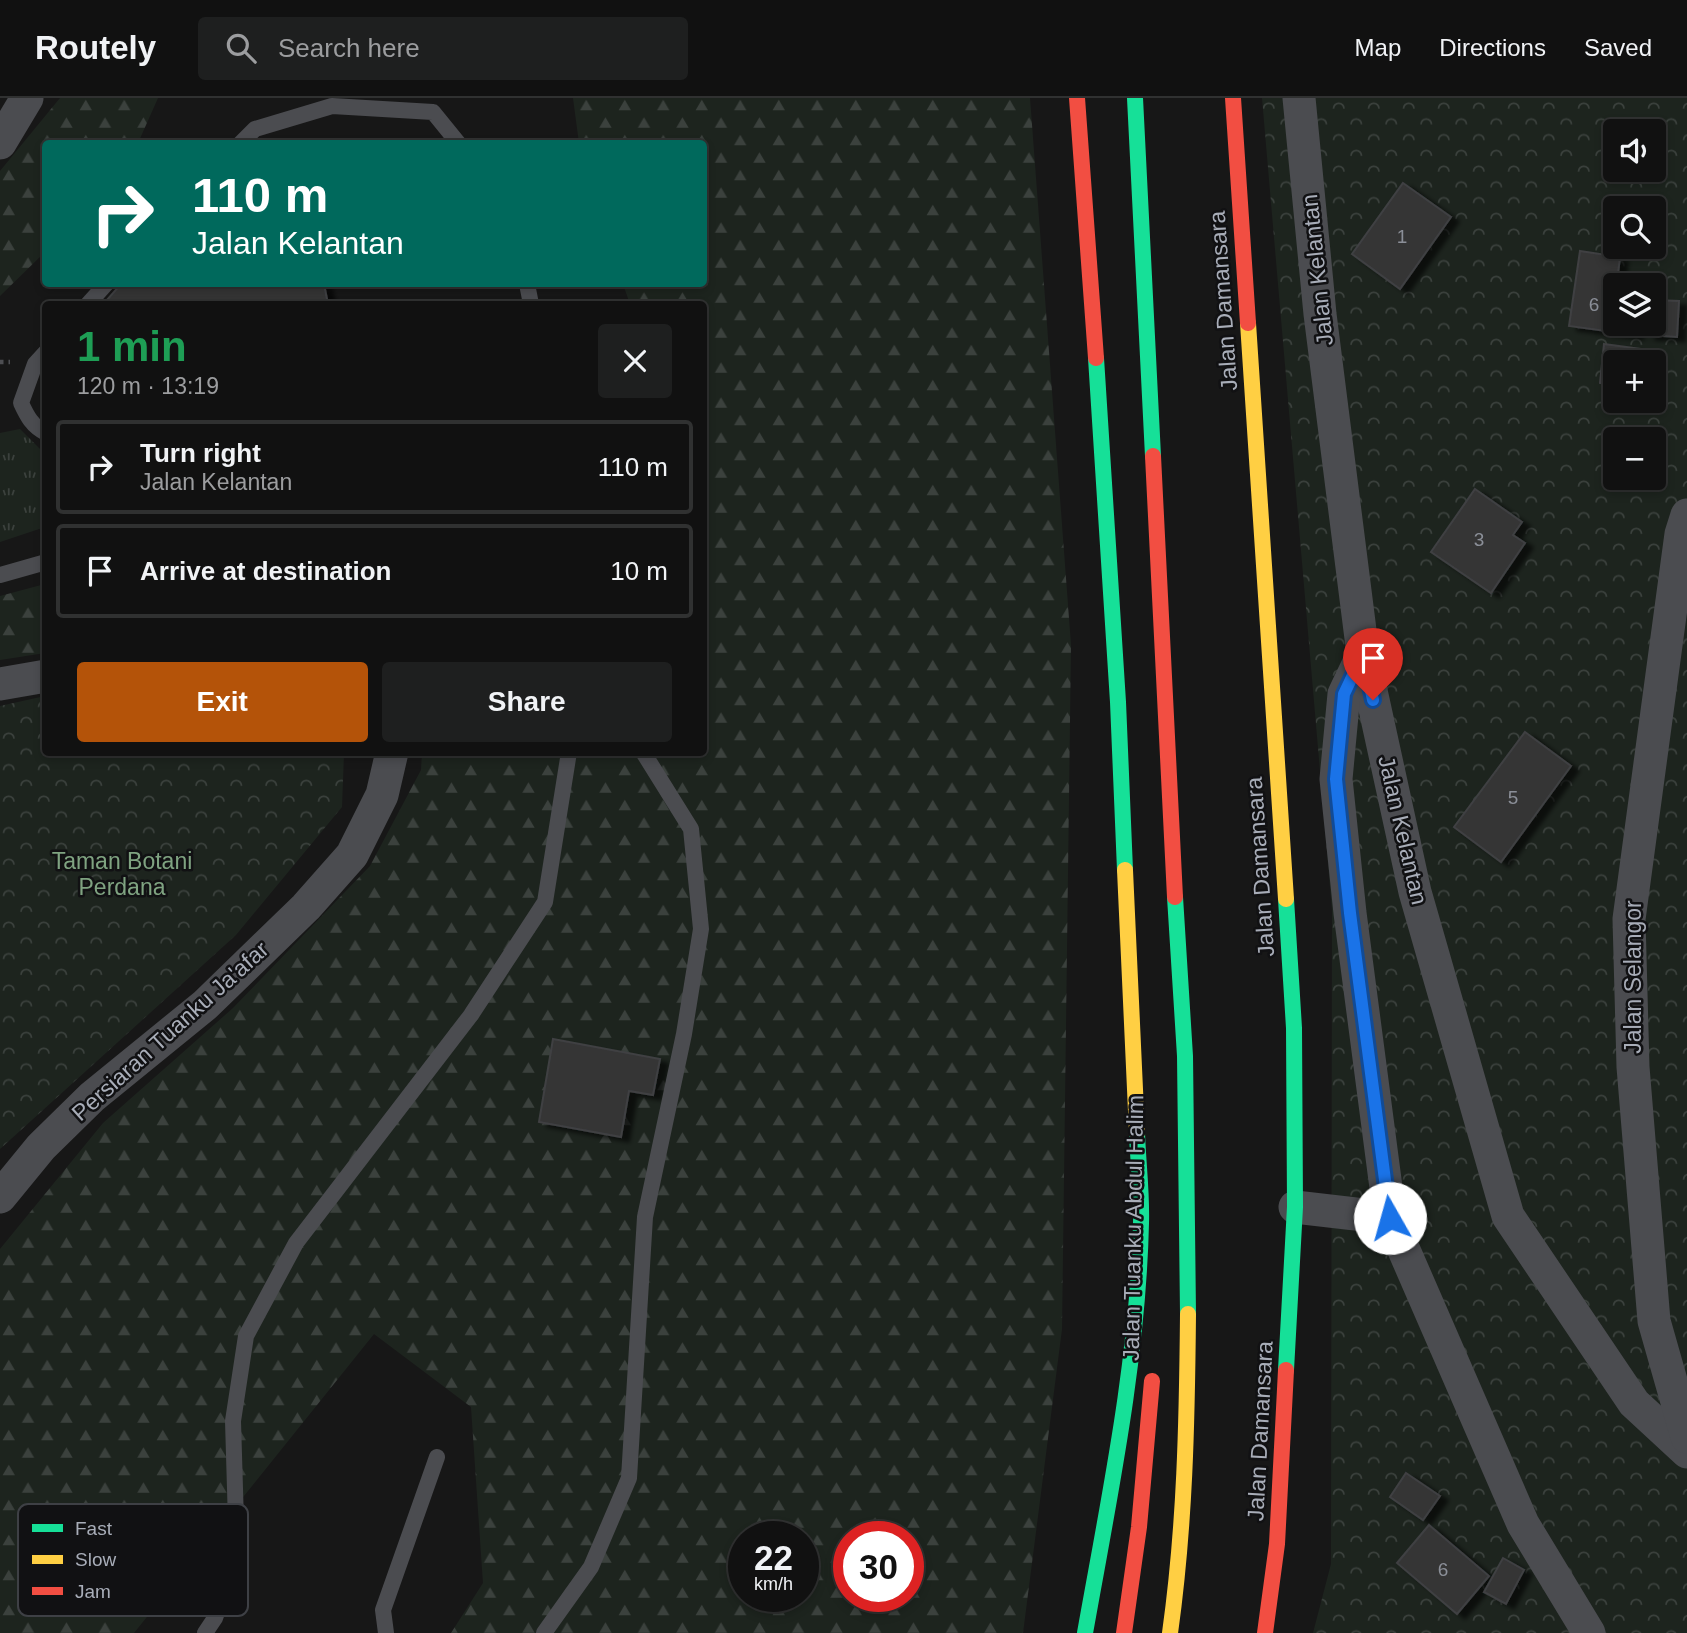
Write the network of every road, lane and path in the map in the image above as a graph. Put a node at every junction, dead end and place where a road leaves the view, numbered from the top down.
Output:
1 (27, 98) edge
2 (1077, 98) edge
3 (1129, 98) edge
4 (1135, 98) edge
5 (1233, 98) edge
6 (1299, 98) edge
7 (430, 105) edge
8 (1136, 135) junction
9 (244, 140) edge
10 (456, 140) edge
11 (0, 143) edge
12 (103, 287) edge
13 (91, 301) edge
14 (42, 356) edge
15 (42, 431) edge
16 (1687, 515) edge
17 (42, 563) edge
18 (0, 575) edge
19 (1363, 654) junction
20 (42, 677) edge
21 (0, 684) edge
22 (391, 756) edge
23 (568, 756) edge
24 (645, 756) edge
25 (1171, 823) junction
26 (1164, 969) dead end
27 (0, 1197) edge
28 (1295, 1207) junction
29 (1390, 1218) junction
30 (1154, 1360) dead end
31 (1687, 1437) edge
32 (1687, 1452) edge
33 (437, 1457) dead end
34 (235, 1504) edge
35 (216, 1616) edge
36 (205, 1633) edge
37 (386, 1633) edge
38 (544, 1633) edge
39 (1085, 1633) edge
40 (1124, 1633) edge
41 (1170, 1633) edge
42 (1265, 1633) edge
43 (1589, 1633) edge

1 - 11 street
2 - 39 main road
3 - 8 main road
4 - 8 main road
5 - 28 main road, Jalan Damansara
6 - 19 street, Jalan Kelantan
7 - 9 lane
7 - 10 lane
8 - 25 main road
12 - 13 lane
14 - 15 lane
16 - 31 street, Jalan Selangor
17 - 18 lane
19 - 29 street
19 - 32 street, Jalan Kelantan
20 - 21 street
22 - 27 street, Persiaran Tuanku Ja'afar
23 - 34 lane
24 - 38 lane
25 - 26 main road
25 - 41 main road
28 - 29 street
28 - 42 main road, Jalan Damansara
29 - 43 street
30 - 40 main road, Jalan Tuanku Abdul Halim
33 - 37 lane
35 - 36 lane

